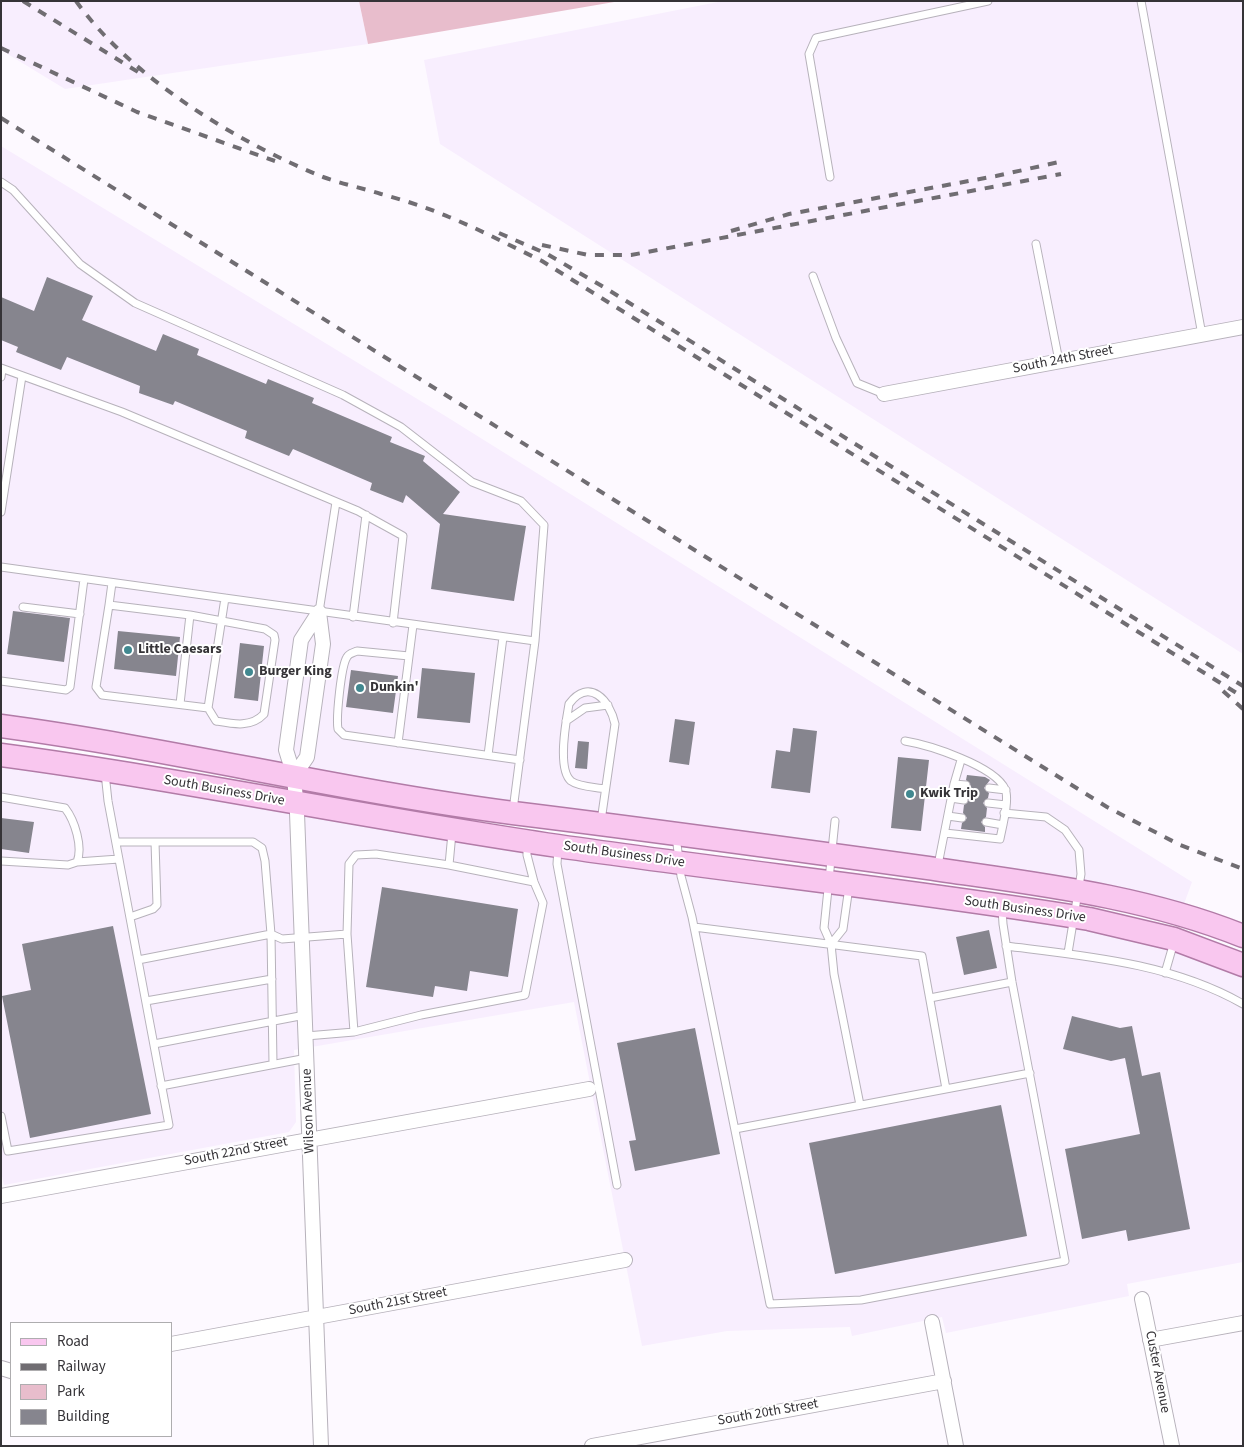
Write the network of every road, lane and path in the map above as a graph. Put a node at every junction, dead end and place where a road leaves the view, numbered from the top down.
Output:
1 (988, 1) edge
2 (1141, 1) edge
3 (830, 177) dead end
4 (1, 182) edge
5 (1036, 244) dead end
6 (813, 276) dead end
7 (1243, 327) edge
8 (1202, 335) junction
9 (1059, 361) junction
10 (2, 371) edge
11 (22, 376) junction
12 (884, 394) joint
13 (336, 502) junction
14 (1, 512) edge
15 (366, 515) junction
16 (1, 567) edge
17 (84, 578) junction
18 (112, 582) junction
19 (225, 598) junction
20 (109, 605) junction
21 (23, 607) dead end
22 (318, 612) junction
23 (80, 614) junction
24 (190, 615) junction
25 (353, 617) junction
26 (222, 621) junction
27 (393, 622) junction
28 (413, 625) junction
29 (503, 637) junction
30 (535, 641) junction
31 (409, 656) junction
32 (1, 681) edge
33 (180, 704) junction
34 (608, 705) junction
35 (208, 708) junction
36 (566, 721) junction
37 (1, 726) edge
38 (905, 741) dead end
39 (398, 743) junction
40 (1, 755) edge
41 (488, 755) junction
42 (520, 760) junction
43 (961, 760) junction
44 (105, 770) junction
45 (294, 776) junction
46 (954, 784) junction
47 (966, 785) dead end
48 (989, 788) dead end
49 (605, 789) junction
50 (1006, 790) junction
51 (1, 797) edge
52 (951, 798) junction
53 (964, 800) dead end
54 (988, 802) dead end
55 (297, 803) junction
56 (1006, 805) junction
57 (512, 813) junction
58 (1004, 813) junction
59 (948, 816) junction
60 (962, 818) dead end
61 (835, 821) dead end
62 (986, 822) dead end
63 (601, 823) junction
64 (1003, 825) junction
65 (452, 830) junction
66 (676, 833) junction
67 (945, 834) junction
68 (527, 841) junction
69 (116, 842) junction
70 (155, 842) junction
71 (558, 846) junction
72 (831, 854) junction
73 (119, 859) junction
74 (1, 861) edge
75 (77, 862) junction
76 (679, 862) junction
77 (449, 865) junction
78 (937, 870) junction
79 (534, 882) junction
80 (838, 884) junction
81 (1078, 890) junction
82 (1003, 906) junction
83 (1074, 916) junction
84 (130, 917) junction
85 (694, 926) junction
86 (271, 934) junction
87 (347, 934) junction
88 (1243, 936) edge
89 (301, 937) junction
90 (1174, 940) junction
91 (831, 944) junction
92 (1006, 946) junction
93 (1068, 953) junction
94 (138, 960) junction
95 (1243, 965) edge
96 (1165, 973) junction
97 (272, 980) junction
98 (1012, 982) junction
99 (930, 998) junction
100 (146, 1001) junction
101 (1243, 1004) edge
102 (305, 1015) junction
103 (272, 1022) junction
104 (354, 1032) junction
105 (306, 1036) junction
106 (154, 1044) junction
107 (307, 1058) junction
108 (273, 1064) junction
109 (1030, 1073) junction
110 (162, 1086) junction
111 (589, 1089) dead end
112 (946, 1089) junction
113 (860, 1105) junction
114 (1, 1116) edge
115 (735, 1129) junction
116 (310, 1139) junction
117 (617, 1185) dead end
118 (1, 1196) edge
119 (625, 1260) dead end
120 (1142, 1299) dead end
121 (316, 1317) junction
122 (932, 1322) dead end
123 (1243, 1323) edge
124 (1150, 1340) junction
125 (172, 1344) edge
126 (944, 1381) junction
127 (321, 1446) edge
128 (592, 1446) edge
129 (956, 1446) edge
130 (1172, 1446) edge

1 - 3 lane
2 - 8 lane
4 - 30 lane
5 - 9 lane
6 - 12 lane
7 - 8 street, South 24th Street
8 - 9 street, South 24th Street
9 - 12 street, South 24th Street
10 - 11 lane
11 - 13 lane
11 - 14 lane
13 - 15 lane
13 - 22 lane
15 - 25 lane
15 - 27 lane
16 - 17 lane
17 - 18 lane
17 - 23 lane
18 - 19 lane
18 - 20 lane
19 - 22 lane
19 - 26 lane
20 - 24 lane
20 - 33 lane
21 - 23 lane
22 - 25 lane
22 - 45 street
22 - 45 street, Wilson Avenue
23 - 32 lane
24 - 26 lane
24 - 33 lane
25 - 27 lane
26 - 35 lane
26 - 35 lane
27 - 28 lane
28 - 29 lane
28 - 31 lane
29 - 30 lane
29 - 41 lane
30 - 42 lane
31 - 39 lane
31 - 39 lane
33 - 35 lane
34 - 36 lane
34 - 36 lane
34 - 49 lane
36 - 49 lane
37 - 45 main road, South Business Drive
38 - 43 lane
39 - 41 lane
40 - 44 main road, South Business Drive
41 - 42 lane
42 - 57 lane
43 - 46 lane
43 - 50 lane
44 - 55 main road, South Business Drive
44 - 69 lane
45 - 55 street, Wilson Avenue
45 - 57 main road, South Business Drive
46 - 47 lane
46 - 52 lane
48 - 50 lane
49 - 63 lane
50 - 56 lane
51 - 75 lane
52 - 53 lane
52 - 59 lane
54 - 56 lane
55 - 65 main road, South Business Drive
55 - 89 street, Wilson Avenue
56 - 58 lane
57 - 63 main road, South Business Drive
58 - 64 lane
58 - 81 lane
59 - 60 lane
59 - 67 lane
61 - 72 lane
62 - 64 lane
63 - 66 main road, South Business Drive
64 - 67 lane
65 - 68 main road, South Business Drive
65 - 77 lane
66 - 72 main road, South Business Drive
66 - 76 lane
67 - 78 lane
68 - 71 main road, South Business Drive
68 - 79 lane
69 - 70 lane
69 - 73 lane
70 - 84 lane
70 - 86 lane
71 - 76 main road, South Business Drive
71 - 117 lane
72 - 78 main road, South Business Drive
72 - 80 lane
73 - 75 lane
73 - 84 lane
74 - 75 lane
76 - 80 main road, South Business Drive
76 - 85 lane
77 - 79 lane
77 - 87 lane
78 - 81 main road, South Business Drive
79 - 104 lane
80 - 82 main road, South Business Drive
80 - 91 lane
80 - 91 lane
81 - 83 lane
81 - 88 main road, South Business Drive
82 - 83 main road, South Business Drive
82 - 92 lane
83 - 90 main road, South Business Drive
83 - 93 lane
84 - 94 lane
85 - 91 lane
85 - 115 lane
86 - 89 lane
86 - 94 lane
86 - 97 lane
87 - 89 lane
87 - 104 lane
89 - 102 street, Wilson Avenue
90 - 95 main road, South Business Drive
90 - 96 lane
91 - 99 lane
91 - 113 lane
92 - 93 lane
92 - 98 lane
93 - 96 lane
94 - 100 lane
96 - 101 lane
97 - 100 lane
97 - 103 lane
98 - 99 lane
98 - 109 lane
99 - 112 lane
100 - 106 lane
102 - 103 lane
102 - 105 street, Wilson Avenue
103 - 106 lane
103 - 108 lane
104 - 105 lane
105 - 107 street, Wilson Avenue
106 - 110 lane
107 - 108 lane
107 - 116 street, Wilson Avenue
108 - 110 lane
109 - 112 lane
109 - 115 lane
110 - 114 lane
111 - 116 street, South 22nd Street
112 - 113 lane
113 - 115 lane
116 - 118 street, South 22nd Street
116 - 121 street, Wilson Avenue
119 - 121 street, South 21st Street
120 - 124 street, Custer Avenue
121 - 125 street, South 21st Street
121 - 127 street, Wilson Avenue
122 - 126 street
123 - 124 street
124 - 130 street, Custer Avenue
126 - 128 street, South 20th Street
126 - 129 street

